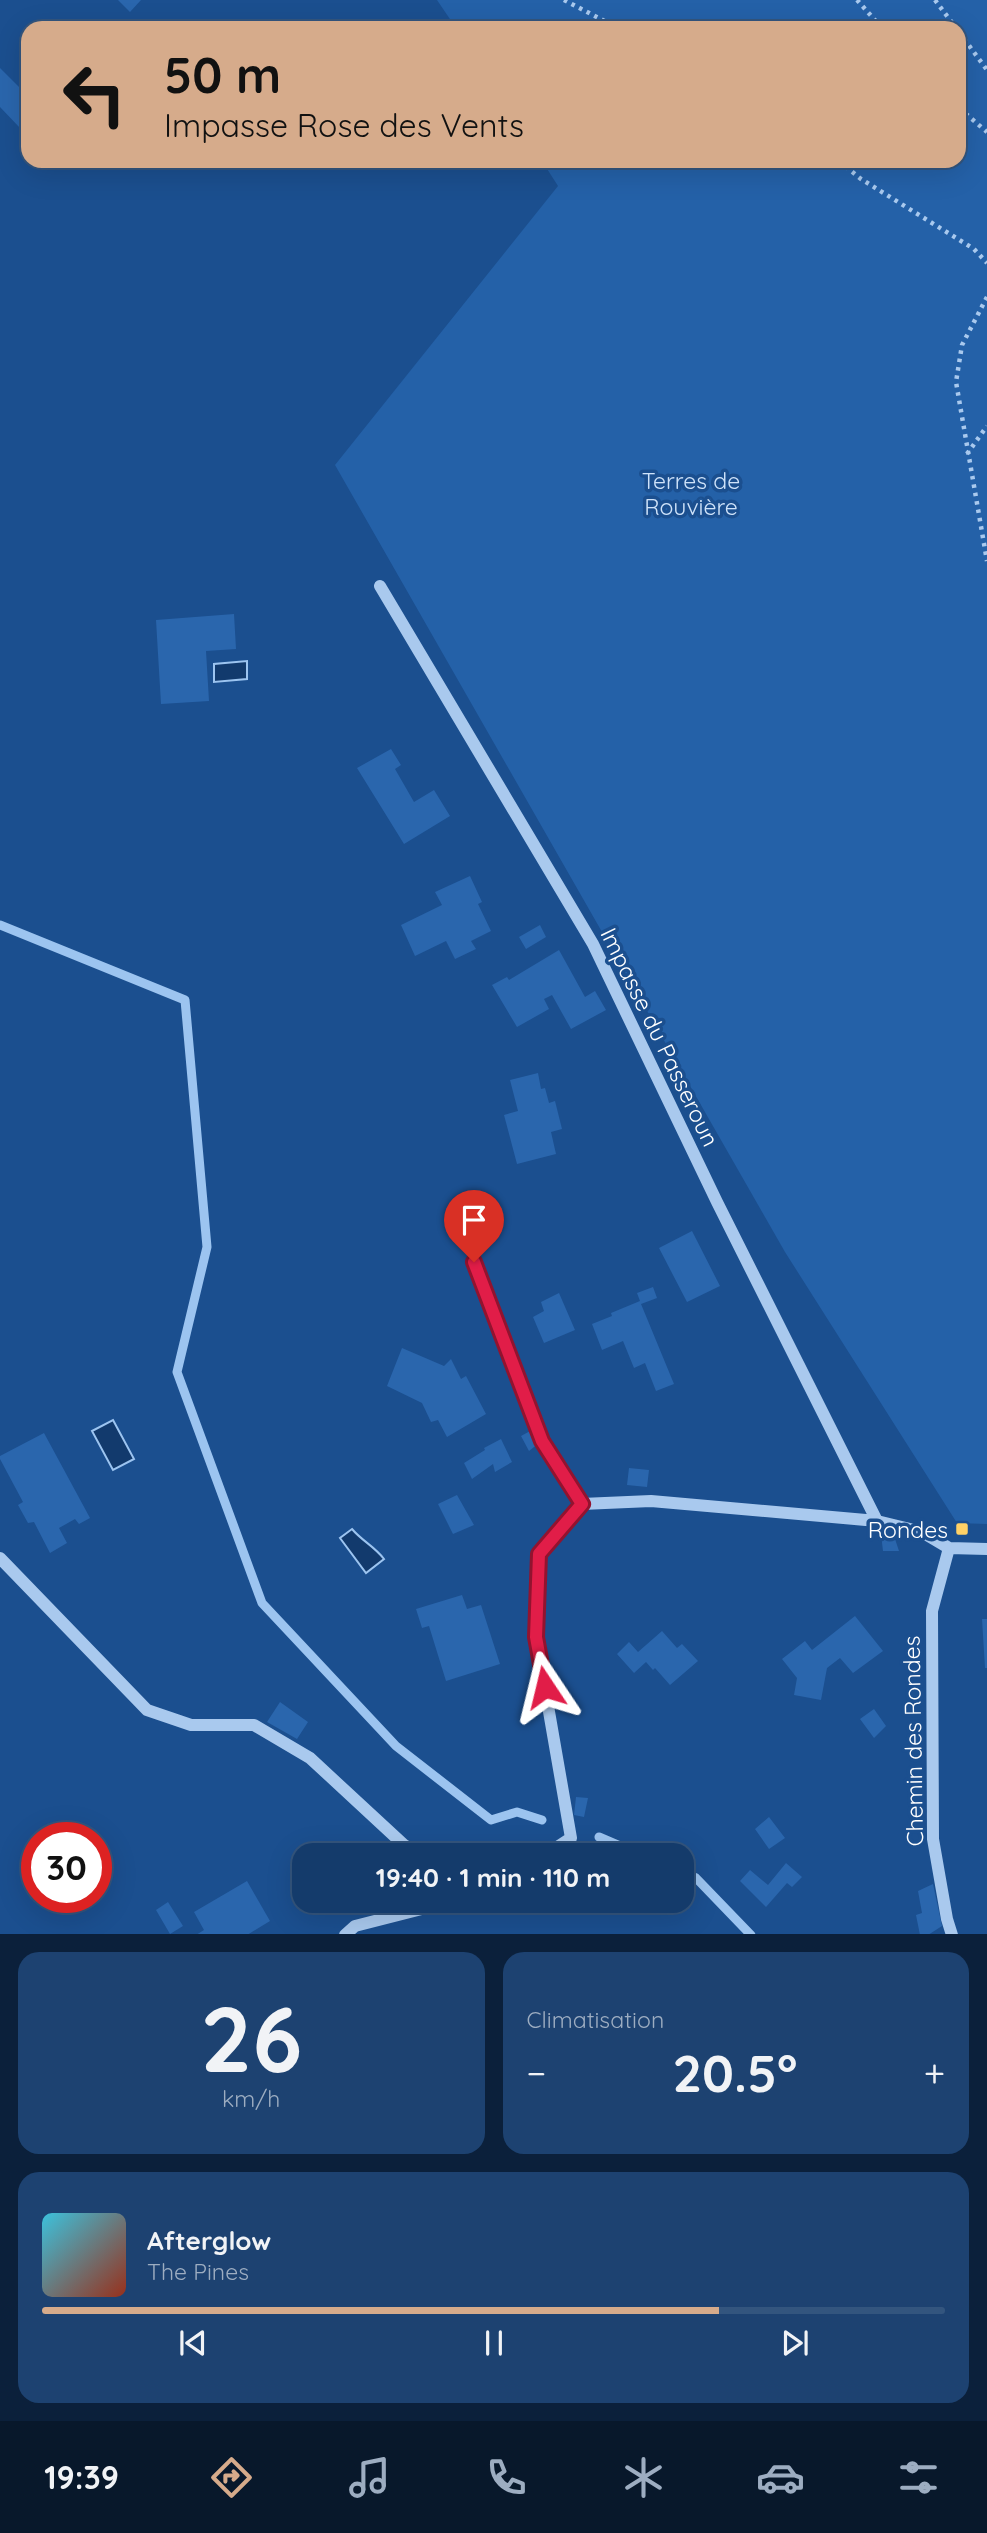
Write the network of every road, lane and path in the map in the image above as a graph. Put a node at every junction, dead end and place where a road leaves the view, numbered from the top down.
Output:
1 (565, 0) edge
2 (857, 0) edge
3 (935, 0) edge
4 (605, 21) edge
5 (876, 21) edge
6 (951, 21) edge
7 (966, 41) edge
8 (987, 70) edge
9 (966, 114) edge
10 (987, 132) edge
11 (848, 168) edge
12 (987, 263) edge
13 (987, 297) edge
14 (987, 426) edge
15 (967, 454) junction
16 (987, 561) edge
17 (380, 586) dead end
18 (474, 1262) dead end
19 (582, 1504) junction
20 (877, 1521) junction
21 (949, 1548) junction
22 (987, 1549) edge
23 (0, 1558) edge
24 (402, 1843) edge
25 (563, 1843) edge
26 (406, 1913) edge
27 (345, 1934) edge
28 (952, 1934) edge

1 - 4 path
2 - 5 path
3 - 6 path
7 - 8 path
9 - 10 path
11 - 12 path
13 - 15 path
14 - 15 path
15 - 16 path
17 - 20 street, Impasse du Passeroun
18 - 19 street
19 - 20 street
19 - 25 street
20 - 21 street
21 - 22 street
21 - 28 street, Chemin des Rondes
23 - 24 street
26 - 27 street

